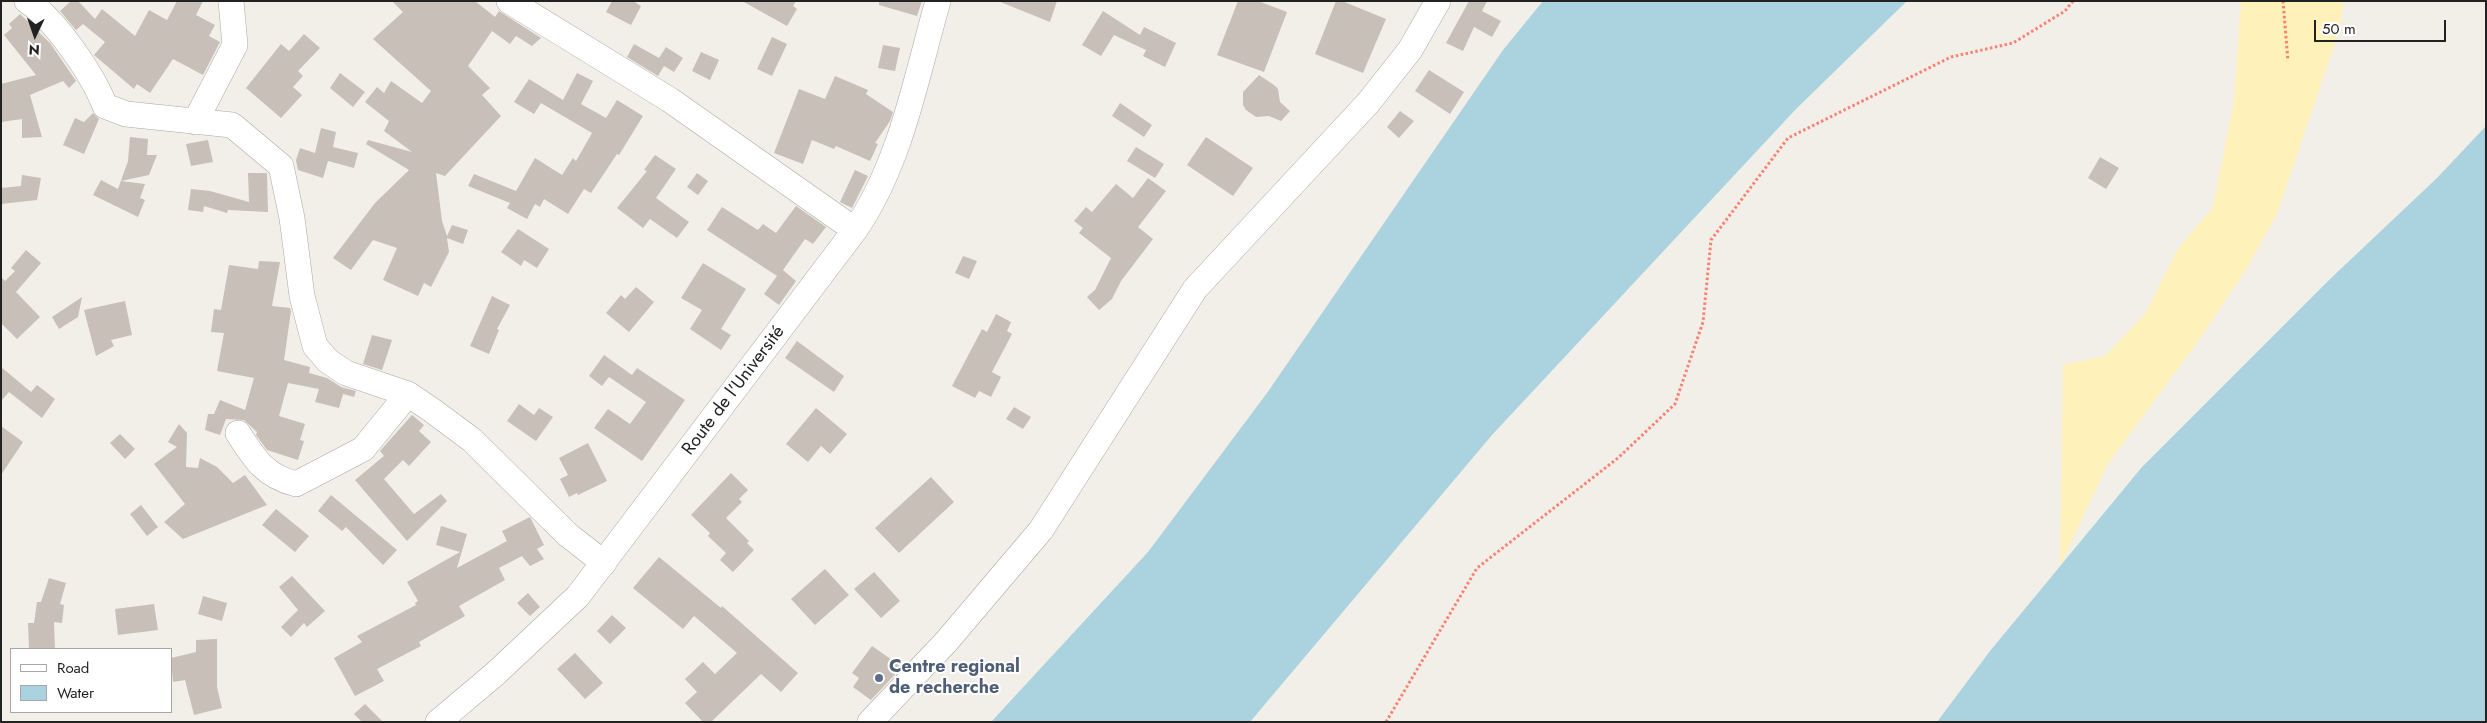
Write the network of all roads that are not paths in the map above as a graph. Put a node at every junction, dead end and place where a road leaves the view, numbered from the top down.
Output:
1 (27, 1) edge
2 (231, 1) edge
3 (509, 1) edge
4 (938, 1) edge
5 (1438, 1) edge
6 (195, 122) junction
7 (855, 230) junction
8 (408, 394) junction
9 (238, 434) dead end
10 (604, 563) junction
11 (438, 722) edge
12 (870, 722) edge

1 - 6 street
2 - 6 street
3 - 7 street
4 - 7 street, Route de l'Université
5 - 12 street
6 - 8 street
7 - 10 street, Route de l'Université
8 - 9 street
8 - 10 street
10 - 11 street, Route de l'Université

